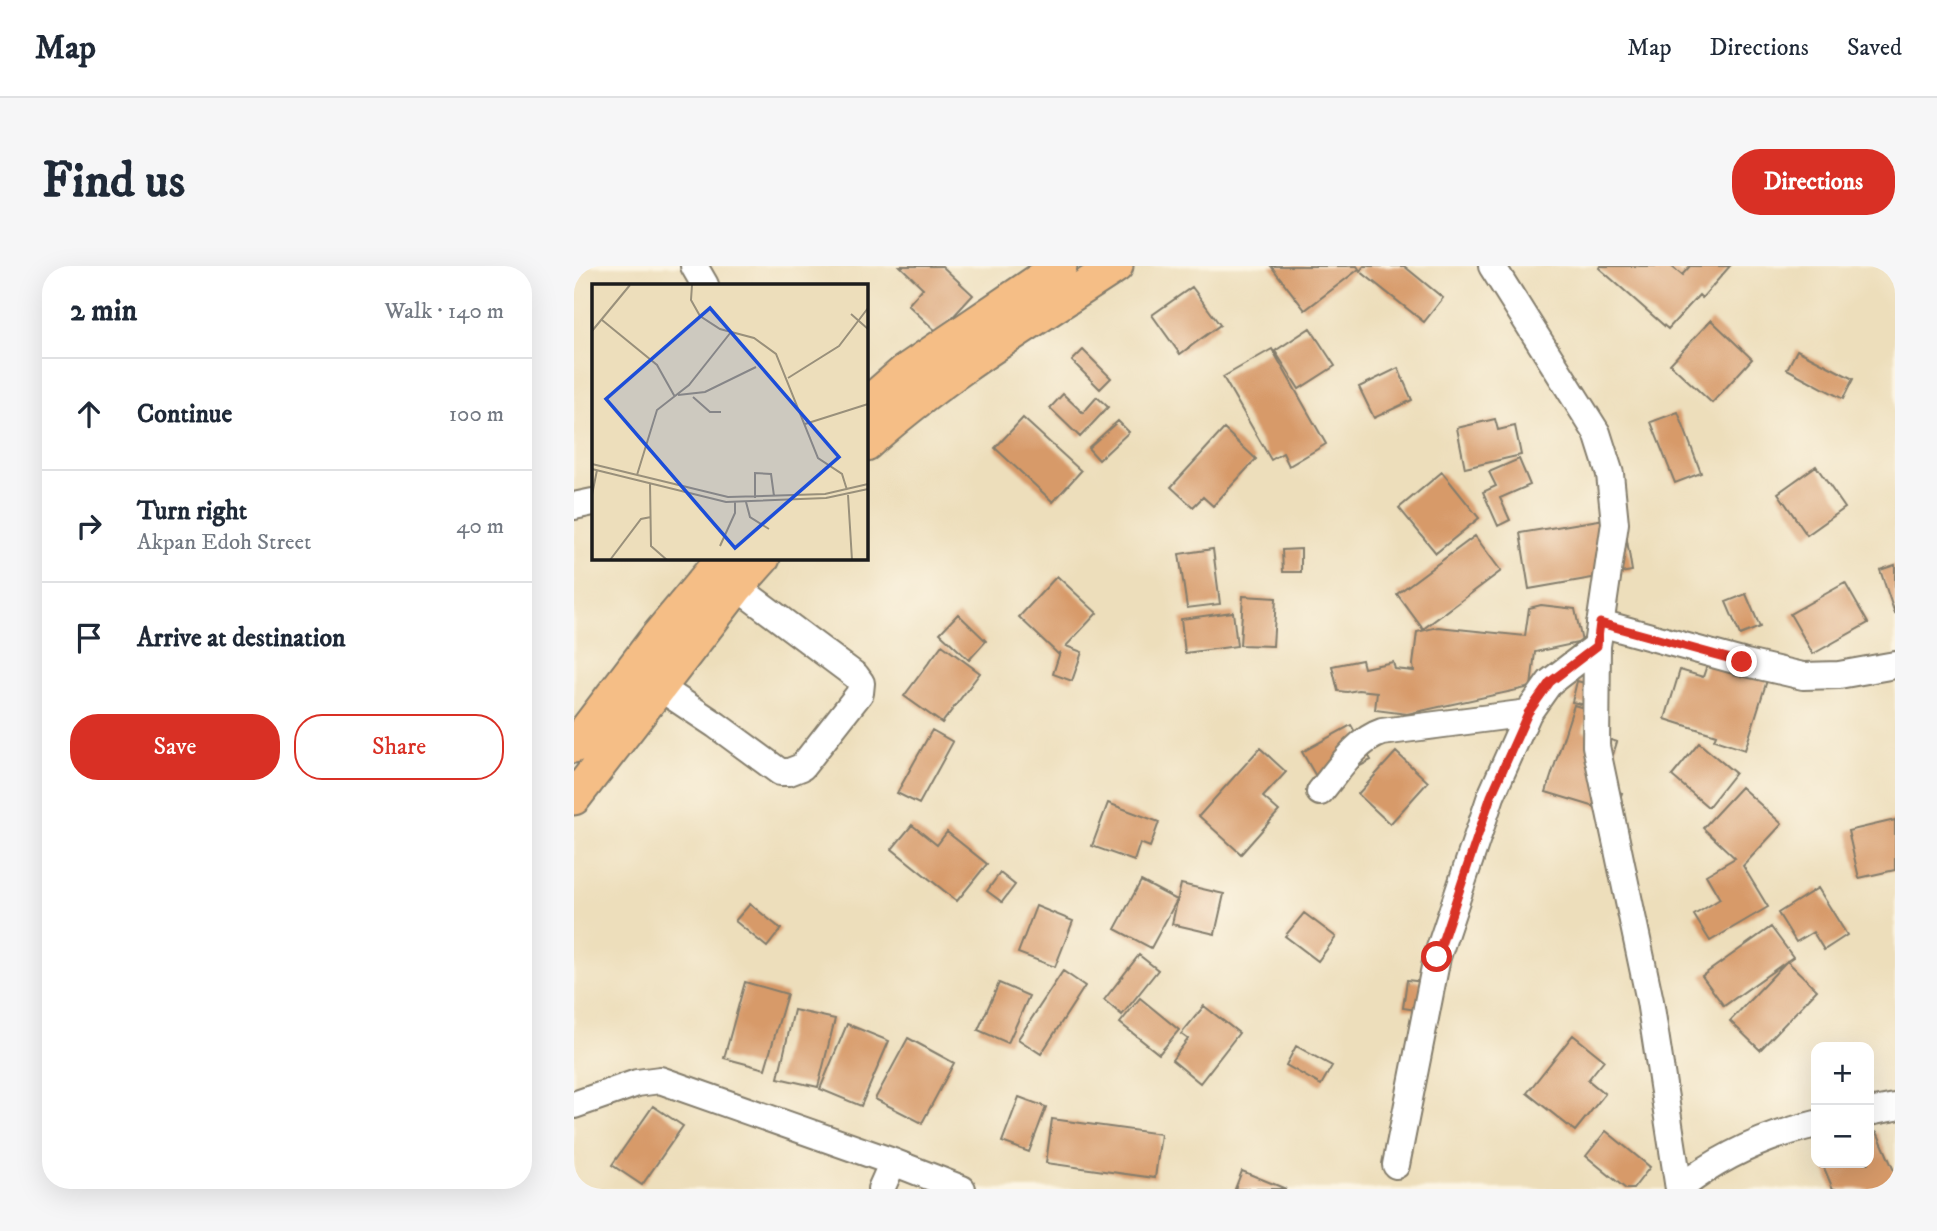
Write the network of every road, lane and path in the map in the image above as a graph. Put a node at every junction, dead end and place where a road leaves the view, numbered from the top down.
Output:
1 (694, 266) edge
2 (1060, 266) edge
3 (1116, 266) edge
4 (1492, 266) edge
5 (704, 284) edge
6 (868, 403) edge
7 (868, 442) edge
8 (592, 502) edge
9 (574, 506) edge
10 (759, 560) edge
11 (730, 573) edge
12 (1599, 634) junction
13 (1895, 665) edge
14 (659, 687) junction
15 (1528, 713) junction
16 (574, 746) edge
17 (1320, 792) dead end
18 (574, 799) edge
19 (574, 1105) edge
20 (1895, 1107) edge
21 (1874, 1111) edge
22 (1811, 1125) edge
23 (893, 1162) junction
24 (1396, 1165) dead end
25 (881, 1189) edge
26 (962, 1189) edge
27 (1679, 1189) edge

1 - 5 street
2 - 6 main road
3 - 7 main road
4 - 12 street
8 - 9 street
10 - 11 main road
11 - 14 main road
11 - 14 street
11 - 16 main road
12 - 13 street
12 - 15 street
12 - 27 street
14 - 18 main road
15 - 17 street
15 - 24 street
19 - 23 street
20 - 21 street
22 - 27 street
23 - 25 street
23 - 26 street

